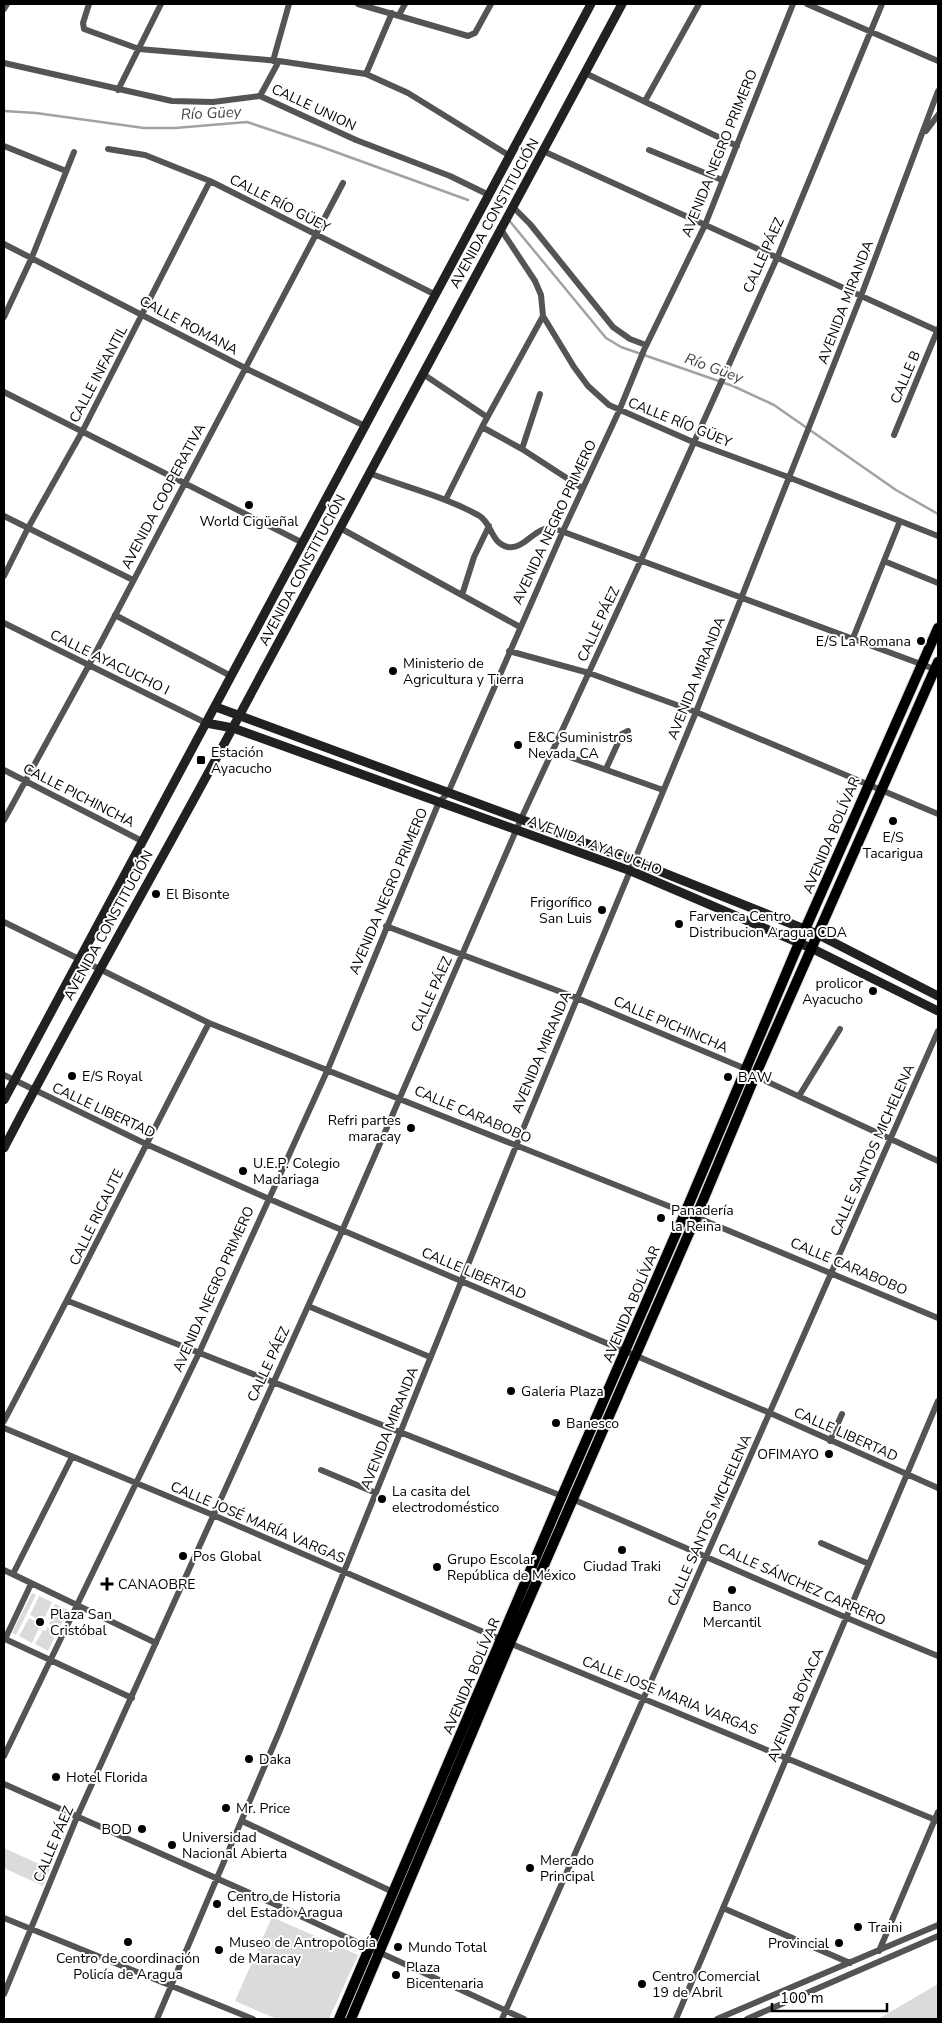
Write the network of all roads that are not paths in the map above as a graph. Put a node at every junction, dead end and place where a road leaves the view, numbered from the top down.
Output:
1 (7, 4) edge
2 (89, 4) edge
3 (161, 4) edge
4 (289, 4) edge
5 (358, 4) edge
6 (405, 4) edge
7 (492, 4) edge
8 (591, 4) edge
9 (622, 4) edge
10 (699, 4) edge
11 (793, 4) edge
12 (807, 4) edge
13 (882, 4) edge
14 (4, 9) edge
15 (395, 14) junction
16 (870, 32) junction
17 (139, 49) junction
18 (276, 61) junction
19 (938, 61) edge
20 (4, 63) edge
21 (584, 73) junction
22 (366, 74) junction
23 (118, 90) junction
24 (938, 91) edge
25 (260, 96) junction
26 (645, 101) junction
27 (938, 115) edge
28 (921, 138) junction
29 (4, 146) edge
30 (737, 146) junction
31 (108, 148) dead end
32 (649, 150) dead end
33 (544, 151) junction
34 (74, 152) dead end
35 (510, 156) junction
36 (66, 171) junction
37 (722, 180) junction
38 (210, 181) junction
39 (343, 183) dead end
40 (488, 195) junction
41 (512, 206) junction
42 (705, 224) junction
43 (500, 228) junction
44 (316, 236) junction
45 (4, 244) edge
46 (32, 257) junction
47 (777, 258) junction
48 (436, 295) junction
49 (861, 296) junction
50 (143, 315) junction
51 (543, 316) junction
52 (4, 317) edge
53 (938, 330) edge
54 (645, 348) junction
55 (245, 368) junction
56 (423, 374) junction
57 (4, 392) edge
58 (540, 394) dead end
59 (619, 411) junction
60 (487, 417) junction
61 (364, 426) junction
62 (482, 427) junction
63 (82, 432) junction
64 (894, 435) dead end
65 (693, 442) junction
66 (522, 449) junction
67 (369, 473) junction
68 (788, 477) junction
69 (184, 484) junction
70 (582, 488) junction
71 (446, 499) junction
72 (4, 516) edge
73 (900, 521) junction
74 (489, 526) junction
75 (28, 528) junction
76 (340, 528) junction
77 (563, 531) junction
78 (938, 536) edge
79 (303, 543) junction
80 (641, 560) junction
81 (884, 561) junction
82 (4, 576) edge
83 (132, 580) junction
84 (938, 583) edge
85 (462, 595) junction
86 (741, 598) junction
87 (115, 615) junction
88 (4, 623) edge
89 (520, 627) junction
90 (938, 628) edge
91 (853, 638) junction
92 (509, 651) junction
93 (922, 663) junction
94 (89, 665) junction
95 (937, 667) edge
96 (589, 673) junction
97 (231, 676) junction
98 (216, 706) junction
99 (696, 712) junction
100 (239, 716) junction
101 (206, 723) junction
102 (233, 728) junction
103 (628, 731) dead end
104 (553, 751) junction
105 (606, 769) junction
106 (4, 770) edge
107 (25, 782) junction
108 (868, 784) junction
109 (881, 789) junction
110 (664, 790) junction
111 (448, 793) junction
112 (439, 802) junction
113 (938, 814) edge
114 (521, 819) junction
115 (4, 820) edge
116 (516, 829) junction
117 (142, 842) junction
118 (634, 860) junction
119 (630, 871) junction
120 (4, 922) edge
121 (386, 926) junction
122 (806, 929) junction
123 (817, 934) junction
124 (799, 943) junction
125 (811, 948) junction
126 (462, 954) junction
127 (78, 958) junction
128 (99, 968) junction
129 (938, 996) edge
130 (577, 998) junction
131 (938, 1011) edge
132 (210, 1023) junction
133 (840, 1029) dead end
134 (938, 1031) edge
135 (328, 1068) junction
136 (746, 1069) junction
137 (4, 1075) edge
138 (755, 1076) junction
139 (14, 1081) junction
140 (34, 1090) junction
141 (799, 1096) junction
142 (399, 1097) junction
143 (4, 1100) edge
144 (891, 1139) junction
145 (146, 1144) junction
146 (516, 1146) junction
147 (4, 1148) edge
148 (938, 1161) edge
149 (267, 1198) junction
150 (685, 1214) junction
151 (696, 1217) junction
152 (342, 1230) junction
153 (832, 1272) junction
154 (462, 1282) junction
155 (68, 1301) junction
156 (308, 1306) junction
157 (938, 1318) edge
158 (199, 1353) junction
159 (630, 1354) junction
160 (430, 1357) junction
161 (274, 1381) junction
162 (938, 1401) edge
163 (770, 1413) junction
164 (842, 1414) dead end
165 (4, 1421) edge
166 (4, 1428) edge
167 (400, 1431) junction
168 (830, 1440) junction
169 (72, 1458) junction
170 (321, 1470) dead end
171 (907, 1474) junction
172 (136, 1484) junction
173 (938, 1488) edge
174 (376, 1493) junction
175 (567, 1498) junction
176 (212, 1515) junction
177 (821, 1543) dead end
178 (707, 1556) junction
179 (869, 1564) junction
180 (4, 1570) edge
181 (344, 1572) junction
182 (13, 1574) junction
183 (31, 1584) junction
184 (77, 1605) junction
185 (846, 1619) junction
186 (506, 1641) junction
187 (156, 1643) junction
188 (938, 1656) edge
189 (50, 1660) junction
190 (132, 1698) junction
191 (645, 1698) junction
192 (4, 1756) edge
193 (787, 1757) junction
194 (4, 1784) edge
195 (938, 1812) edge
196 (77, 1817) junction
197 (936, 1820) edge
198 (242, 1821) junction
199 (216, 1879) junction
200 (394, 1892) junction
201 (723, 1908) junction
202 (4, 1918) edge
203 (938, 1924) edge
204 (31, 1929) junction
205 (938, 1936) edge
206 (370, 1948) junction
207 (879, 1951) junction
208 (380, 1953) junction
209 (850, 1963) junction
210 (170, 1985) junction
211 (4, 1994) edge
212 (506, 2011) junction
213 (157, 2019) edge
214 (253, 2019) edge
215 (339, 2019) edge
216 (351, 2019) edge
217 (502, 2019) edge
218 (524, 2019) edge
219 (676, 2019) edge
220 (717, 2019) edge
221 (747, 2019) edge

1 - 14 street
2 - 17 street, CALLE UNION
3 - 17 street
4 - 18 street
5 - 15 street
6 - 15 street
7 - 15 street
8 - 35 street, AVENIDA CONSTITUCIÓN
9 - 21 street, AVENIDA CONSTITUCIÓN
10 - 26 street
11 - 30 street, AVENIDA NEGRO PRIMERO
12 - 16 street
13 - 16 street, CALLE PÁEZ
15 - 22 street
16 - 19 street
16 - 47 street, CALLE PÁEZ
17 - 18 street, CALLE UNION
17 - 23 street
18 - 22 street, CALLE UNION
18 - 25 street
20 - 23 street, CALLE UNION
21 - 26 street
21 - 33 street, AVENIDA CONSTITUCIÓN
22 - 35 street, CALLE UNION
23 - 25 street, CALLE UNION
24 - 28 street, AVENIDA MIRANDA
25 - 40 street, CALLE UNION
26 - 30 street
27 - 28 street
28 - 49 street, AVENIDA MIRANDA
29 - 36 street
30 - 37 street, AVENIDA NEGRO PRIMERO
31 - 38 street, CALLE RÍO GÜEY
32 - 37 street
33 - 41 street, AVENIDA CONSTITUCIÓN
33 - 42 street
34 - 36 street
35 - 40 street, AVENIDA CONSTITUCIÓN
36 - 46 street
37 - 42 street, AVENIDA NEGRO PRIMERO
38 - 44 street, CALLE RÍO GÜEY
38 - 50 street, CALLE INFANTIL
39 - 44 street, AVENIDA COOPERATIVA
40 - 48 street, AVENIDA CONSTITUCIÓN
41 - 43 street, AVENIDA CONSTITUCIÓN
41 - 54 street
42 - 47 street
42 - 54 street, AVENIDA NEGRO PRIMERO
43 - 51 street, CALLE RÍO GÜEY
43 - 56 street, AVENIDA CONSTITUCIÓN
44 - 48 street, CALLE RÍO GÜEY
44 - 55 street, AVENIDA COOPERATIVA
45 - 46 street, CALLE ROMANA
46 - 50 street, CALLE ROMANA
46 - 52 street
47 - 49 street
47 - 65 street, CALLE PÁEZ
48 - 61 street, AVENIDA CONSTITUCIÓN
49 - 53 street
49 - 68 street, AVENIDA MIRANDA
50 - 55 street, CALLE ROMANA
50 - 63 street, CALLE INFANTIL
51 - 59 street, CALLE RÍO GÜEY
51 - 60 street
53 - 64 street, CALLE B
54 - 59 street, AVENIDA NEGRO PRIMERO
55 - 61 street, CALLE ROMANA
55 - 69 street, AVENIDA COOPERATIVA
56 - 60 street
56 - 67 street, AVENIDA CONSTITUCIÓN
57 - 63 street
58 - 66 street
59 - 65 street, CALLE RÍO GÜEY
59 - 70 street, AVENIDA NEGRO PRIMERO
60 - 62 street
61 - 79 street, AVENIDA CONSTITUCIÓN
62 - 66 street
62 - 71 street
63 - 69 street
63 - 75 street, CALLE INFANTIL
65 - 68 street, CALLE RÍO GÜEY
65 - 80 street, CALLE PÁEZ
66 - 70 street
67 - 71 street
67 - 76 street, AVENIDA CONSTITUCIÓN
68 - 73 street, CALLE RÍO GÜEY
68 - 86 street, AVENIDA MIRANDA
69 - 79 street
69 - 83 street, AVENIDA COOPERATIVA
70 - 77 street, AVENIDA NEGRO PRIMERO
71 - 74 street
72 - 75 street
73 - 78 street, CALLE RÍO GÜEY
73 - 81 street
74 - 77 street
74 - 85 street
75 - 82 street, CALLE INFANTIL
75 - 83 street
76 - 85 street
76 - 100 street, AVENIDA CONSTITUCIÓN
77 - 80 street
77 - 89 street, AVENIDA NEGRO PRIMERO
79 - 97 street, AVENIDA CONSTITUCIÓN
80 - 86 street
80 - 96 street, CALLE PÁEZ
81 - 84 street
81 - 91 street
83 - 87 street, AVENIDA COOPERATIVA
85 - 89 street
86 - 91 street
86 - 99 street, AVENIDA MIRANDA
87 - 94 street, AVENIDA COOPERATIVA
87 - 97 street
88 - 94 street, CALLE AYACUCHO I
89 - 92 street, AVENIDA NEGRO PRIMERO
90 - 93 main road, AVENIDA BOLÍVAR
91 - 93 street
92 - 96 street
92 - 111 street, AVENIDA NEGRO PRIMERO
93 - 95 street
93 - 108 main road, AVENIDA BOLÍVAR
94 - 101 street, CALLE AYACUCHO I
94 - 107 street, AVENIDA COOPERATIVA
95 - 109 main road, AVENIDA BOLÍVAR
96 - 99 street
96 - 104 street, CALLE PÁEZ
97 - 98 street, AVENIDA CONSTITUCIÓN
98 - 100 street, AVENIDA AYACUCHO
98 - 101 street, AVENIDA CONSTITUCIÓN
99 - 108 street
99 - 110 street, AVENIDA MIRANDA
100 - 102 street, AVENIDA CONSTITUCIÓN
100 - 111 street, AVENIDA AYACUCHO
101 - 102 street, AVENIDA AYACUCHO
101 - 117 street, AVENIDA CONSTITUCIÓN
102 - 112 street, AVENIDA AYACUCHO
102 - 128 street, AVENIDA CONSTITUCIÓN
103 - 105 street
104 - 105 street
104 - 114 street, CALLE PÁEZ
105 - 110 street
106 - 107 street, CALLE PICHINCHA
107 - 115 street, AVENIDA COOPERATIVA
107 - 117 street, CALLE PICHINCHA
108 - 109 street
108 - 122 main road, AVENIDA BOLÍVAR
109 - 113 street
109 - 123 main road, AVENIDA BOLÍVAR
110 - 118 street, AVENIDA MIRANDA
111 - 112 street, AVENIDA NEGRO PRIMERO
111 - 114 street, AVENIDA AYACUCHO
112 - 116 street, AVENIDA AYACUCHO
112 - 121 street, AVENIDA NEGRO PRIMERO
114 - 116 street, CALLE PÁEZ
114 - 118 street, AVENIDA AYACUCHO
116 - 119 street, AVENIDA AYACUCHO
116 - 126 street, CALLE PÁEZ
117 - 127 street, AVENIDA CONSTITUCIÓN
118 - 119 street, AVENIDA MIRANDA
118 - 122 street, AVENIDA AYACUCHO
119 - 124 street, AVENIDA AYACUCHO
119 - 130 street, AVENIDA MIRANDA
120 - 127 street, CALLE CARABOBO
121 - 126 street, CALLE PICHINCHA
121 - 135 street, AVENIDA NEGRO PRIMERO
122 - 123 street, AVENIDA AYACUCHO
122 - 124 main road, AVENIDA BOLÍVAR
123 - 125 main road, AVENIDA BOLÍVAR
123 - 129 street, AVENIDA AYACUCHO
124 - 125 street, AVENIDA AYACUCHO
124 - 136 main road, AVENIDA BOLÍVAR
125 - 131 street, AVENIDA AYACUCHO
125 - 138 main road, AVENIDA BOLÍVAR
126 - 130 street, CALLE PICHINCHA
126 - 142 street, CALLE PÁEZ
127 - 128 street, CALLE CARABOBO
127 - 139 street, AVENIDA CONSTITUCIÓN
128 - 132 street, CALLE CARABOBO
128 - 140 street, AVENIDA CONSTITUCIÓN
130 - 136 street, CALLE PICHINCHA
130 - 146 street, AVENIDA MIRANDA
132 - 135 street, CALLE CARABOBO
132 - 145 street, CALLE RICAUTE
133 - 141 street
134 - 144 street, CALLE SANTOS MICHELENA
135 - 142 street, CALLE CARABOBO
135 - 149 street, AVENIDA NEGRO PRIMERO
136 - 138 street, CALLE PICHINCHA
136 - 150 main road, AVENIDA BOLÍVAR
137 - 139 street, CALLE LIBERTAD
138 - 141 street, CALLE PICHINCHA
138 - 151 main road, AVENIDA BOLÍVAR
139 - 140 street, CALLE LIBERTAD
139 - 143 street, AVENIDA CONSTITUCIÓN
140 - 145 street, CALLE LIBERTAD
140 - 147 street, AVENIDA CONSTITUCIÓN
141 - 144 street, CALLE PICHINCHA
142 - 146 street, CALLE CARABOBO
142 - 152 street, CALLE PÁEZ
144 - 148 street, CALLE PICHINCHA
144 - 153 street, CALLE SANTOS MICHELENA
145 - 149 street, CALLE LIBERTAD
145 - 155 street, CALLE RICAUTE
146 - 150 street, CALLE CARABOBO
146 - 154 street, AVENIDA MIRANDA
149 - 152 street, CALLE LIBERTAD
149 - 158 street, AVENIDA NEGRO PRIMERO
150 - 151 street, CALLE CARABOBO
150 - 159 main road, AVENIDA BOLÍVAR
151 - 153 street, CALLE CARABOBO
151 - 159 main road, AVENIDA BOLÍVAR
152 - 154 street, CALLE LIBERTAD
152 - 156 street, CALLE PÁEZ
153 - 157 street, CALLE CARABOBO
153 - 163 street, CALLE SANTOS MICHELENA
154 - 159 street, CALLE LIBERTAD
154 - 160 street, AVENIDA MIRANDA
155 - 158 street, CALLE SÁNCHEZ CARRERO
155 - 165 street, CALLE RICAUTE
156 - 160 street
156 - 161 street, CALLE PÁEZ
158 - 161 street, CALLE SÁNCHEZ CARRERO
158 - 172 street, AVENIDA NEGRO PRIMERO
159 - 163 street, CALLE LIBERTAD
159 - 175 main road, AVENIDA BOLÍVAR
160 - 167 street, AVENIDA MIRANDA
161 - 167 street, CALLE SÁNCHEZ CARRERO
161 - 176 street, CALLE PÁEZ
162 - 171 street, AVENIDA BOYACA
163 - 168 street, CALLE LIBERTAD
163 - 178 street, CALLE SANTOS MICHELENA
164 - 168 street
166 - 169 street, CALLE JOSÉ MARÍA VARGAS
167 - 174 street, AVENIDA MIRANDA
167 - 175 street, CALLE SÁNCHEZ CARRERO
168 - 171 street, CALLE LIBERTAD
169 - 172 street, CALLE JOSÉ MARÍA VARGAS
169 - 182 street
170 - 174 street
171 - 173 street, CALLE LIBERTAD
171 - 179 street, AVENIDA BOYACA
172 - 176 street, CALLE JOSÉ MARÍA VARGAS
172 - 184 street, AVENIDA NEGRO PRIMERO
174 - 181 street, AVENIDA MIRANDA
175 - 178 street, CALLE SÁNCHEZ CARRERO
175 - 186 main road, AVENIDA BOLÍVAR
176 - 181 street, CALLE JOSÉ MARÍA VARGAS
176 - 187 street, CALLE PÁEZ
177 - 179 street
178 - 185 street, CALLE SÁNCHEZ CARRERO
178 - 191 street, CALLE SANTOS MICHELENA
179 - 185 street, AVENIDA BOYACA
180 - 182 street
181 - 186 street, CALLE JOSÉ MARÍA VARGAS
181 - 198 street, AVENIDA MIRANDA
182 - 183 street
183 - 184 street
183 - 189 street
184 - 187 street
184 - 189 street, AVENIDA NEGRO PRIMERO
185 - 188 street, CALLE SÁNCHEZ CARRERO
185 - 193 street, AVENIDA BOYACA
186 - 191 street, CALLE JOSE MARIA VARGAS
186 - 200 main road, AVENIDA BOLÍVAR
186 - 208 main road, AVENIDA BOLÍVAR
187 - 190 street, CALLE PÁEZ
189 - 190 street
189 - 192 street, AVENIDA NEGRO PRIMERO
190 - 196 street, CALLE PÁEZ
191 - 193 street, CALLE JOSE MARIA VARGAS
191 - 212 street, CALLE SANTOS MICHELENA
193 - 197 street, CALLE JOSE MARIA VARGAS
193 - 201 street, AVENIDA BOYACA
194 - 196 street
195 - 197 street
196 - 199 street
196 - 204 street, CALLE PÁEZ
197 - 207 street
198 - 199 street, AVENIDA MIRANDA
198 - 200 street
199 - 206 street
199 - 210 street, AVENIDA MIRANDA
200 - 206 main road, AVENIDA BOLÍVAR
201 - 209 street
201 - 219 street, AVENIDA BOYACA
202 - 204 street
203 - 207 street
204 - 210 street
204 - 211 street, CALLE PÁEZ
205 - 221 street
206 - 208 street
206 - 215 main road, AVENIDA BOLÍVAR
207 - 209 street
208 - 212 street
208 - 216 main road, AVENIDA BOLÍVAR
209 - 220 street
210 - 213 street, AVENIDA MIRANDA
210 - 214 street
212 - 217 street, CALLE SANTOS MICHELENA
212 - 218 street

